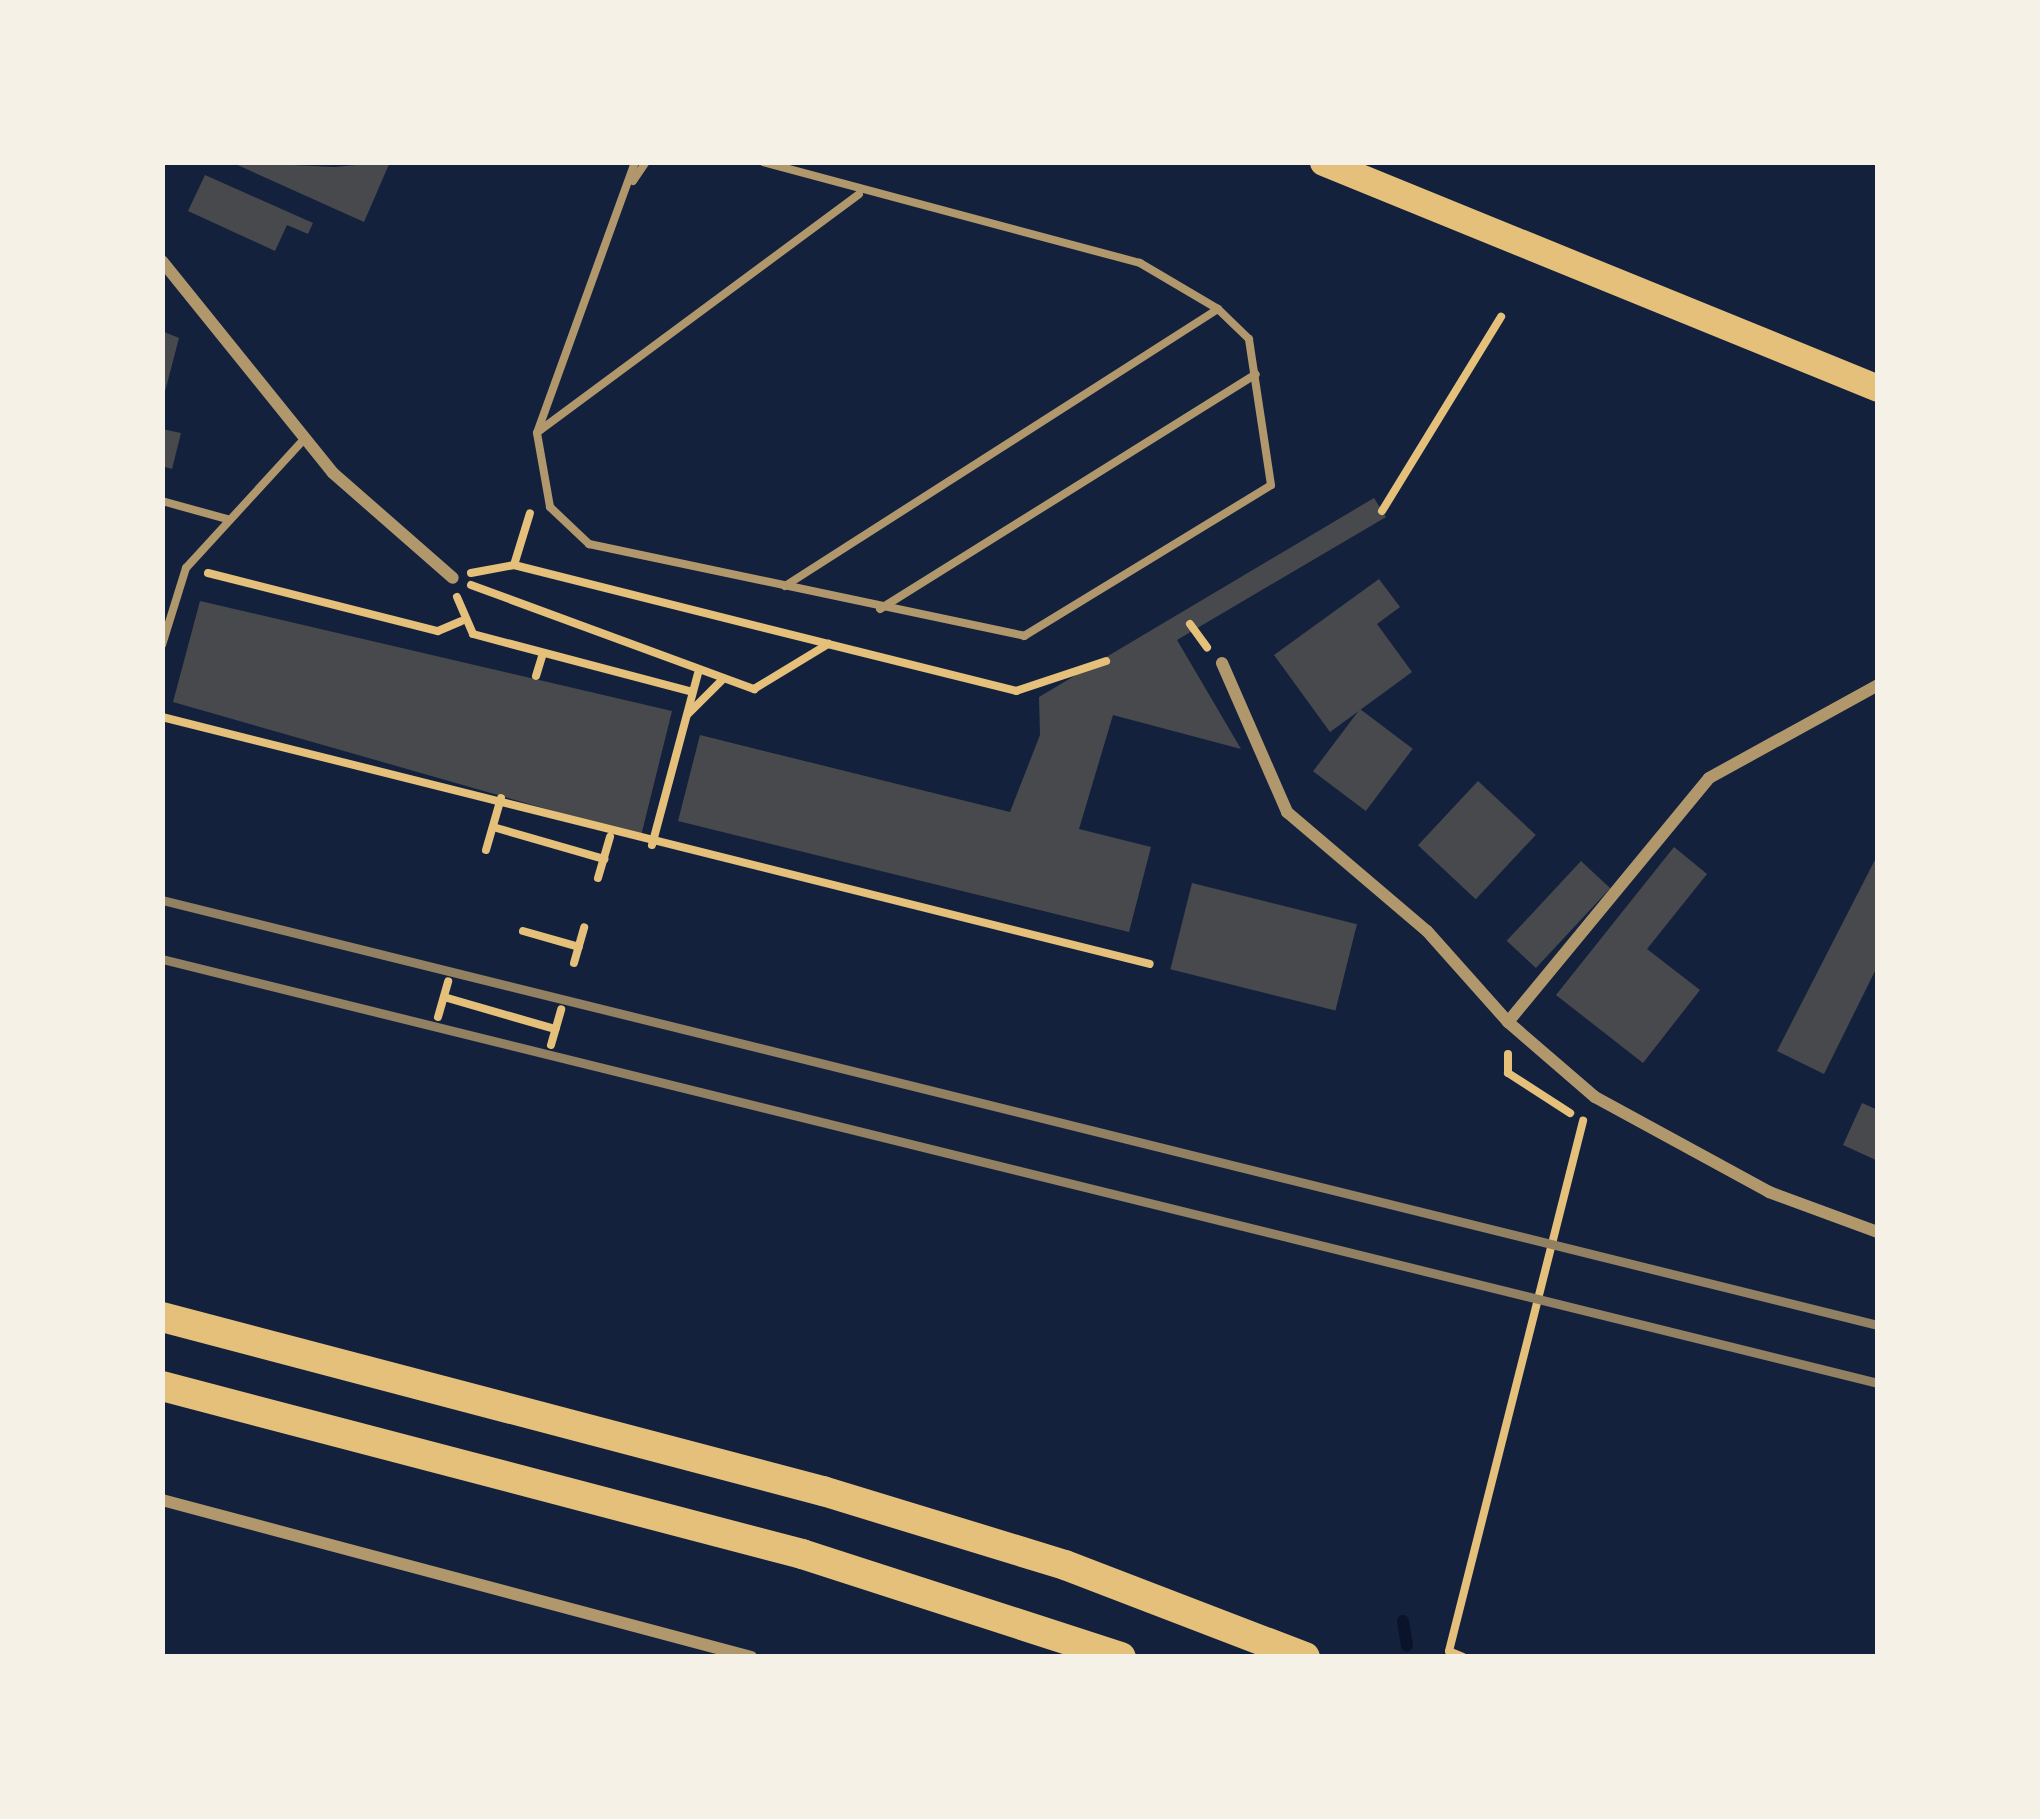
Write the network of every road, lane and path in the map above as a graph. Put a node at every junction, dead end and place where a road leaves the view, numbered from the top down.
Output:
1 (635, 162) edge
2 (646, 162) edge
3 (763, 162) edge
4 (1322, 162) edge
5 (631, 183) junction
6 (860, 193) junction
7 (162, 261) edge
8 (1219, 309) junction
9 (1501, 317) dead end
10 (1256, 374) junction
11 (1878, 388) edge
12 (537, 433) junction
13 (304, 439) junction
14 (162, 501) edge
15 (1382, 511) dead end
16 (227, 519) junction
17 (186, 568) junction
18 (453, 578) junction
19 (782, 587) junction
20 (879, 610) junction
21 (1190, 624) dead end
22 (1198, 636) dead end
23 (828, 644) junction
24 (162, 645) edge
25 (543, 653) junction
26 (1106, 661) dead end
27 (1222, 663) dead end
28 (698, 673) junction
29 (536, 676) dead end
30 (722, 680) junction
31 (1878, 685) edge
32 (692, 692) junction
33 (686, 715) junction
34 (162, 717) edge
35 (500, 801) junction
36 (493, 827) junction
37 (610, 837) dead end
38 (652, 845) junction
39 (486, 850) dead end
40 (604, 859) junction
41 (598, 878) dead end
42 (584, 927) dead end
43 (523, 931) dead end
44 (579, 946) junction
45 (574, 963) dead end
46 (1150, 964) dead end
47 (448, 982) dead end
48 (444, 997) junction
49 (560, 1009) dead end
50 (438, 1017) dead end
51 (1508, 1022) junction
52 (555, 1029) junction
53 (550, 1045) dead end
54 (1508, 1073) dead end
55 (1878, 1232) edge
56 (162, 1317) edge
57 (162, 1386) edge
58 (162, 1500) edge
59 (751, 1657) edge
60 (1121, 1657) edge
61 (1305, 1657) edge
62 (1463, 1657) edge

1 - 5 lane
2 - 5 lane
3 - 6 lane
4 - 11 main road
5 - 12 lane
6 - 8 lane
6 - 12 lane
7 - 13 street
8 - 10 lane
8 - 19 lane
9 - 15 path
10 - 20 lane
10 - 20 lane
12 - 19 lane
13 - 16 lane
13 - 18 street
14 - 16 lane
16 - 17 lane
17 - 24 lane
17 - 25 path
18 - 23 path
18 - 28 path
19 - 20 lane
21 - 22 path
23 - 26 path
23 - 30 path
25 - 29 path
25 - 32 path
27 - 51 street
28 - 30 path
28 - 32 path
30 - 33 path
31 - 51 street
32 - 33 path
33 - 38 path
34 - 35 path
35 - 36 path
35 - 38 path
36 - 39 path
36 - 40 path
37 - 40 path
38 - 46 path
40 - 41 path
42 - 44 path
43 - 44 path
44 - 45 path
47 - 48 path
48 - 50 path
48 - 52 path
49 - 52 path
51 - 55 street
52 - 53 path
54 - 62 path
56 - 61 highway
57 - 60 highway
58 - 59 street

